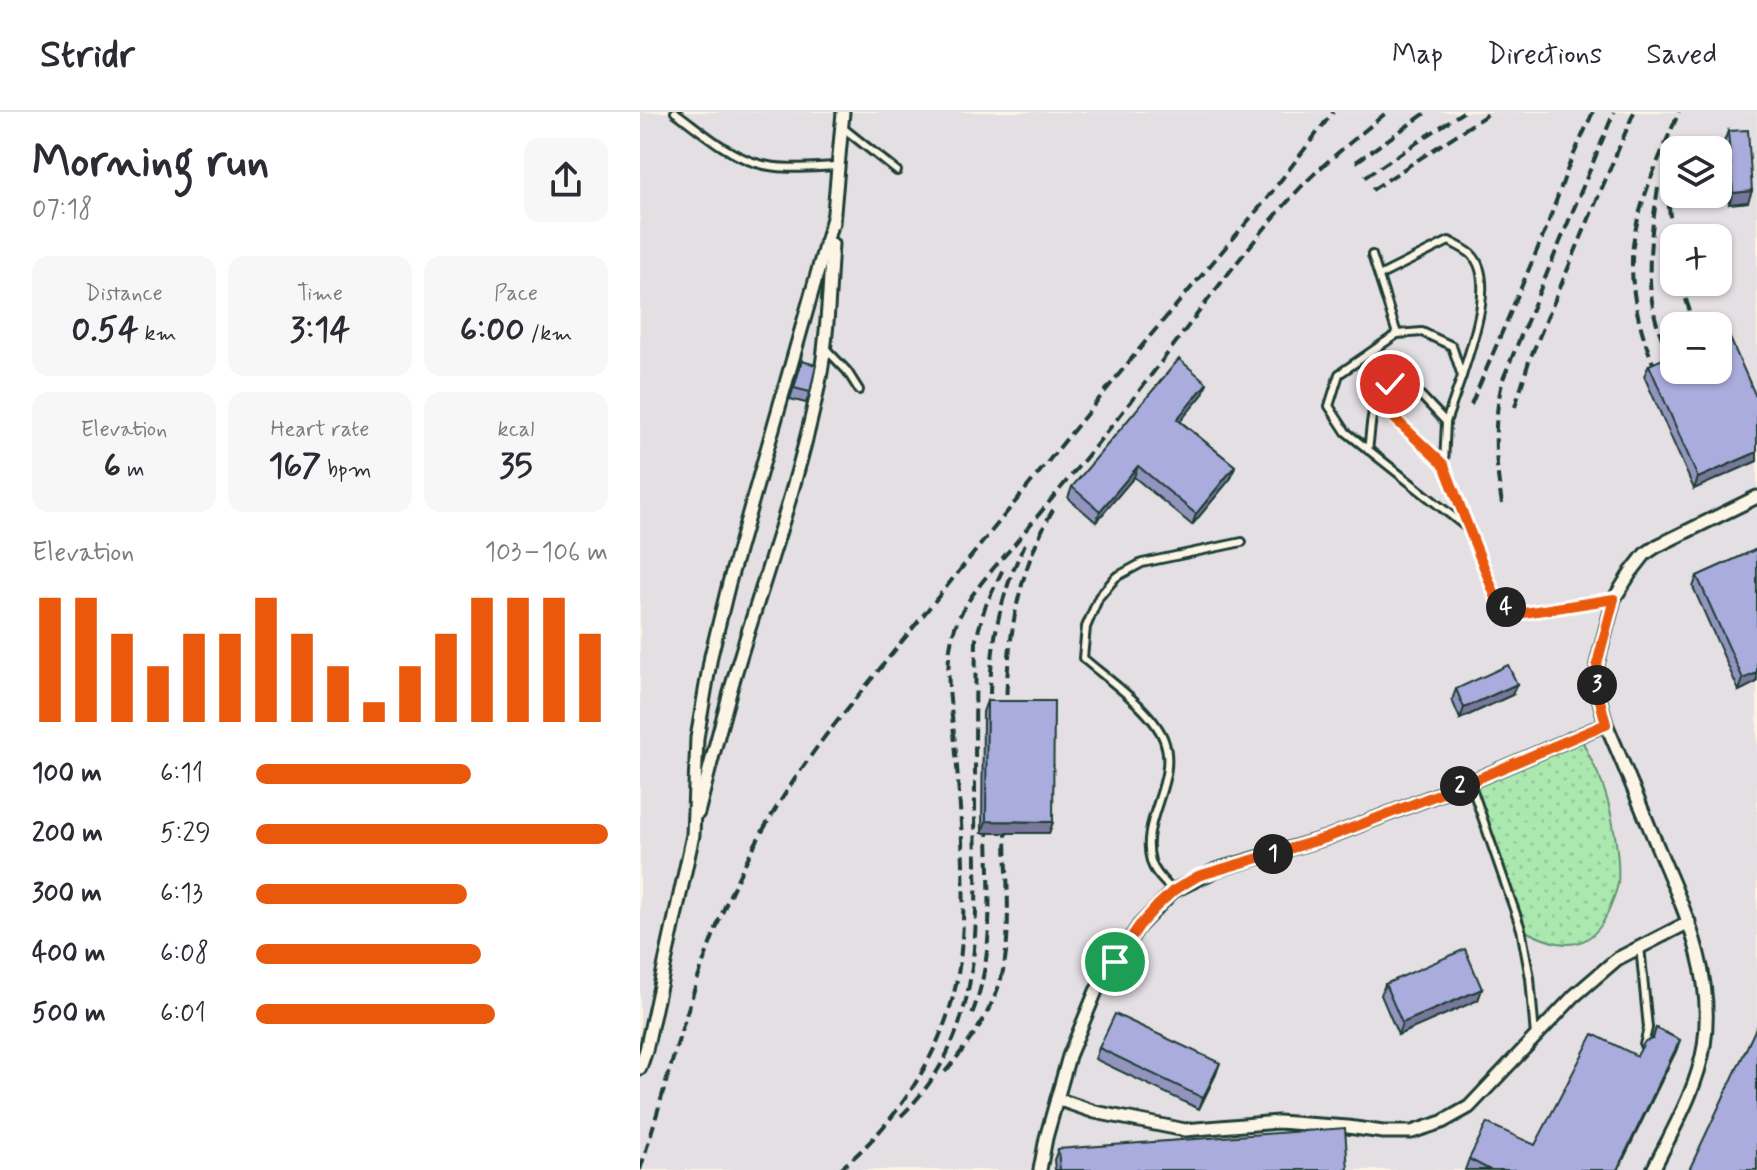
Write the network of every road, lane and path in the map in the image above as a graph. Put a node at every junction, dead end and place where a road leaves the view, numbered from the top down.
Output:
1 (675, 112) edge
2 (843, 112) edge
3 (842, 127) junction
4 (838, 166) junction
5 (897, 171) dead end
6 (833, 218) junction
7 (1372, 255) dead end
8 (1379, 276) junction
9 (1397, 334) junction
10 (824, 346) junction
11 (1462, 376) junction
12 (859, 390) dead end
13 (1375, 400) junction
14 (1446, 422) junction
15 (1368, 450) junction
16 (1444, 465) junction
17 (1757, 497) edge
18 (1466, 527) junction
19 (1242, 542) dead end
20 (1614, 599) junction
21 (1606, 724) junction
22 (1470, 782) junction
23 (692, 836) junction
24 (1173, 891) junction
25 (1689, 922) junction
26 (1640, 946) junction
27 (1535, 1036) junction
28 (1644, 1047) edge
29 (640, 1068) edge
30 (1057, 1099) junction
31 (1040, 1170) edge
32 (1653, 1170) edge

1 - 4 lane
2 - 3 street
3 - 4 street
3 - 5 lane
4 - 6 street
6 - 10 street
6 - 23 street
7 - 8 lane
8 - 9 lane
8 - 11 lane
9 - 11 lane
9 - 15 lane
10 - 12 lane
10 - 23 street
11 - 14 lane
13 - 14 lane
13 - 15 lane
13 - 16 lane
14 - 16 lane
15 - 18 lane
16 - 18 lane
17 - 20 street
18 - 20 lane
19 - 24 lane
20 - 21 street
21 - 22 street
21 - 25 street
22 - 24 street
22 - 27 lane
23 - 29 street
24 - 30 street
25 - 26 street
25 - 32 street
26 - 27 street
26 - 28 lane
27 - 30 street
30 - 31 street

